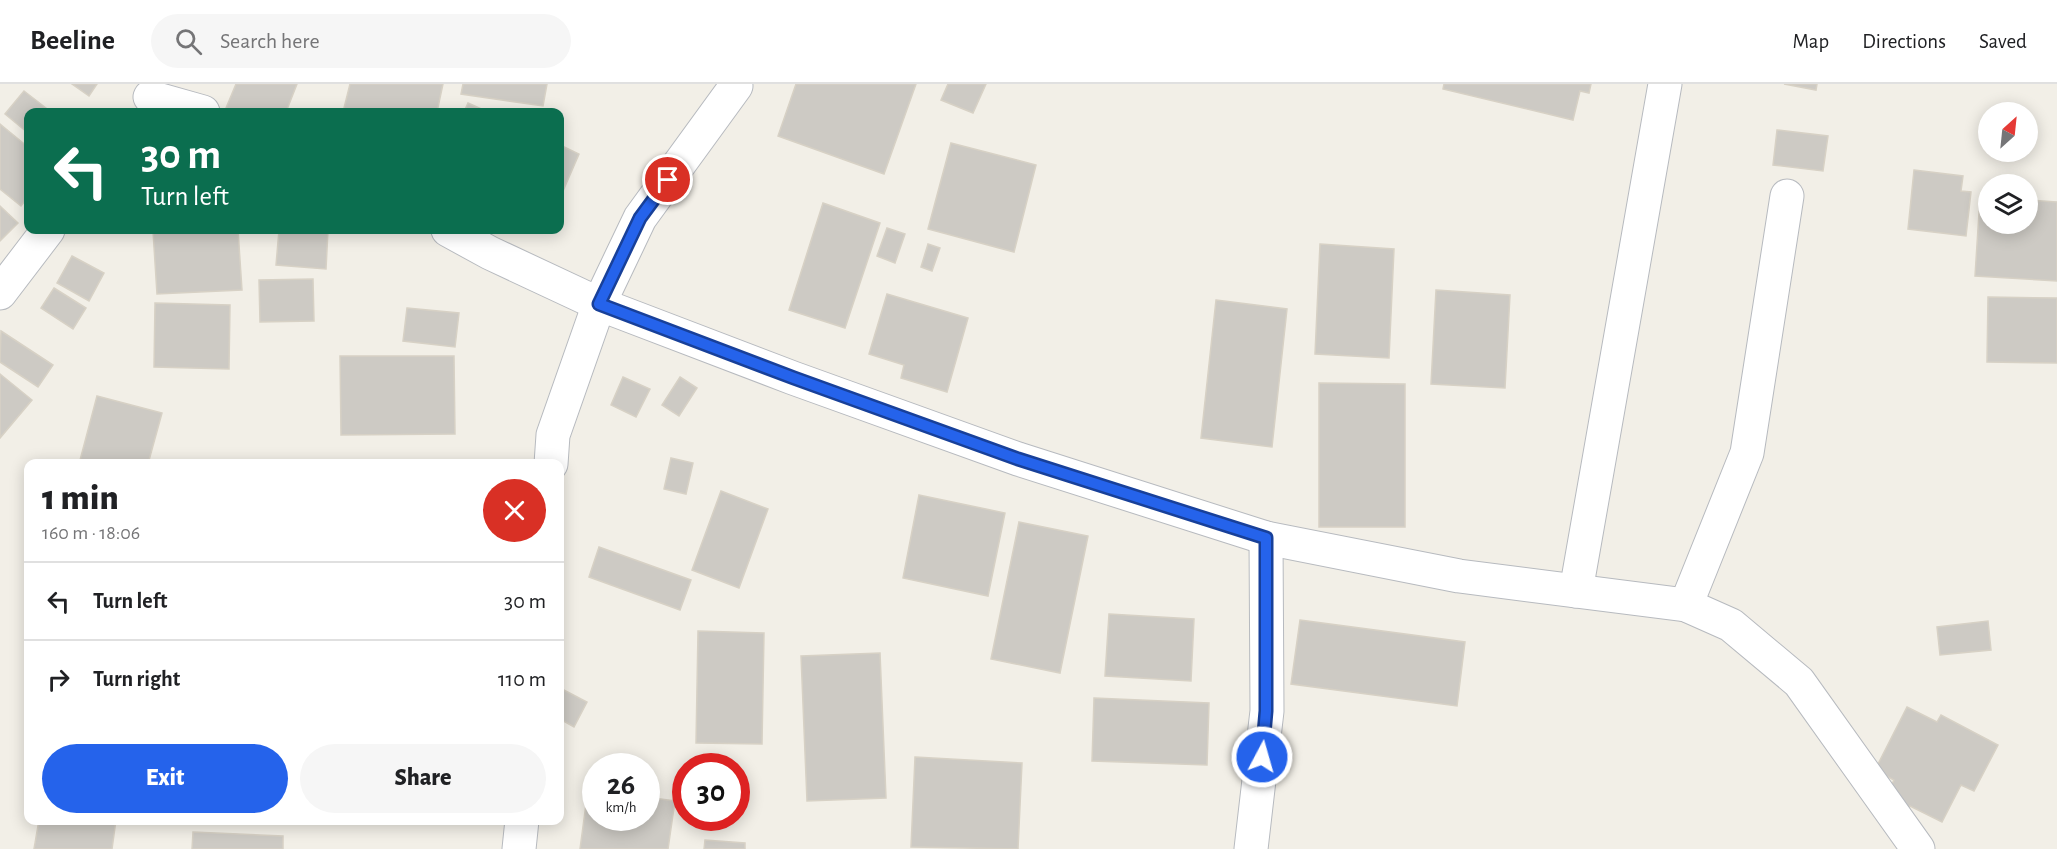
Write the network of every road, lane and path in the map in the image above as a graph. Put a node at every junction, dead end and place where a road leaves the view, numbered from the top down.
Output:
1 (1665, 84) edge
2 (736, 86) dead end
3 (149, 98) edge
4 (188, 108) edge
5 (1787, 196) dead end
6 (45, 234) edge
7 (456, 234) edge
8 (0, 293) edge
9 (599, 304) junction
10 (551, 459) edge
11 (1266, 538) junction
12 (1576, 591) junction
13 (1686, 605) junction
14 (521, 825) edge
15 (519, 849) edge
16 (1251, 849) edge
17 (1918, 849) edge

1 - 12 street
2 - 9 street
3 - 4 street
5 - 13 street
6 - 8 street
7 - 9 street
9 - 10 street
9 - 11 street
11 - 12 street
11 - 16 street
12 - 13 street
13 - 17 street
14 - 15 street

